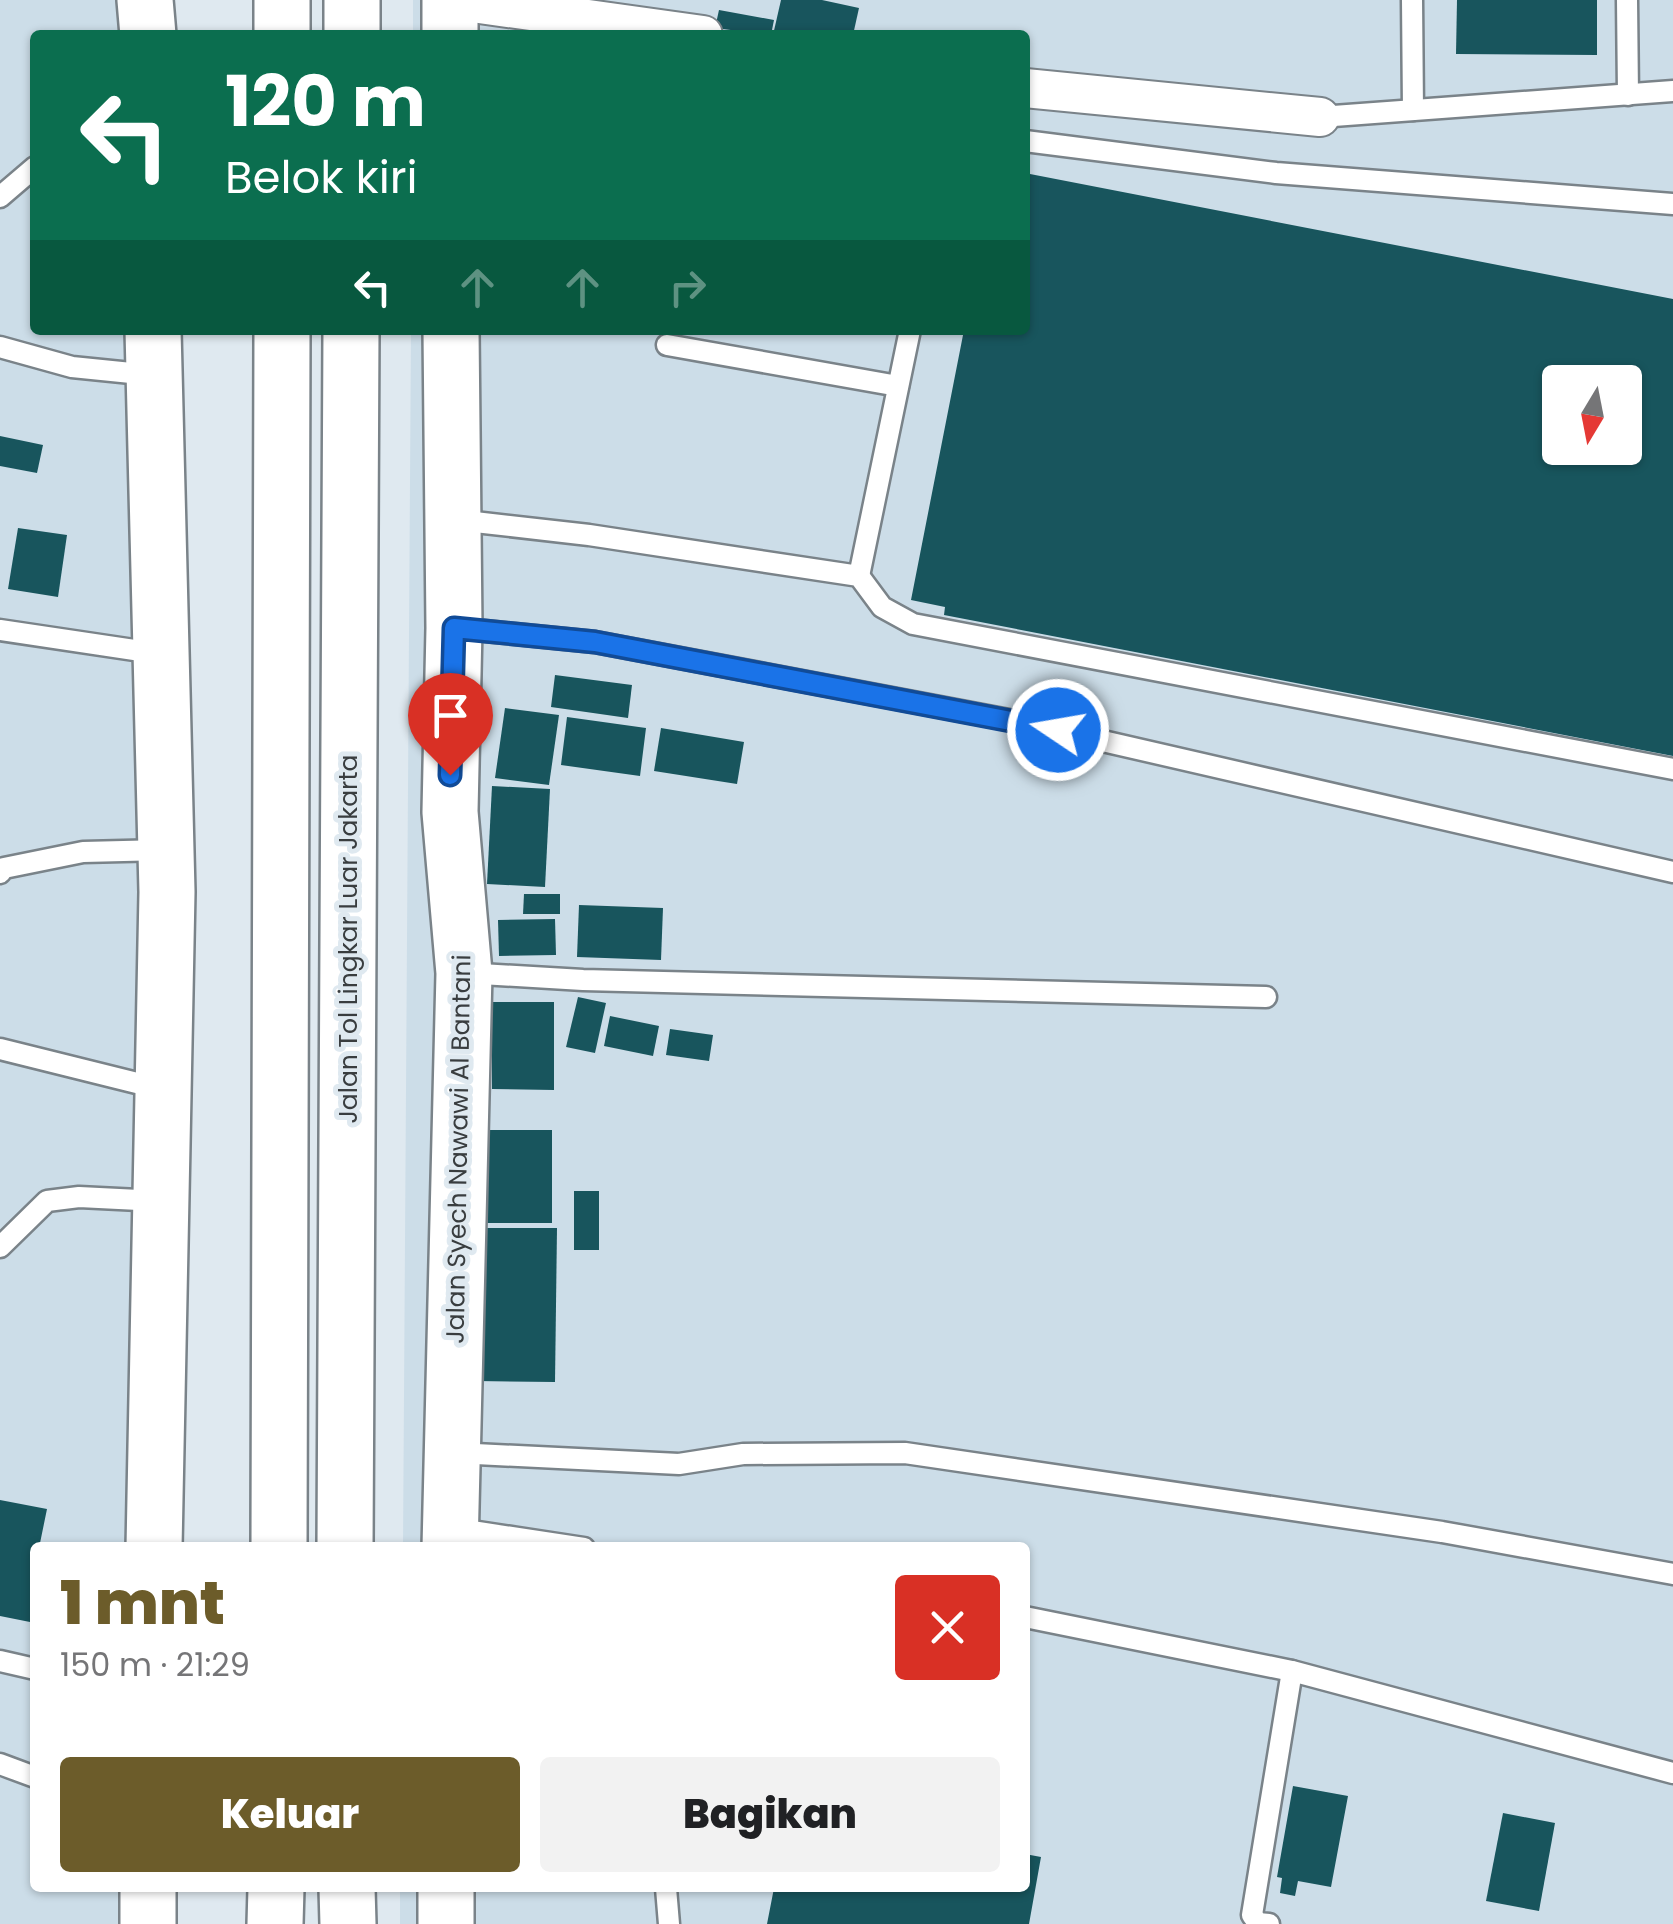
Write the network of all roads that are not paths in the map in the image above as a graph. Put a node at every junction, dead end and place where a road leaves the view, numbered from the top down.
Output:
1 (145, 0) edge
2 (282, 0) edge
3 (352, 0) edge
4 (450, 0) edge
5 (1412, 0) edge
6 (1627, 0) edge
7 (148, 30) edge
8 (282, 30) edge
9 (352, 30) edge
10 (450, 30) edge
11 (667, 30) edge
12 (1030, 88) edge
13 (1673, 92) edge
14 (1628, 95) junction
15 (1413, 110) junction
16 (1320, 117) joint
17 (1030, 143) edge
18 (30, 171) edge
19 (0, 197) edge
20 (1673, 204) edge
21 (282, 335) edge
22 (351, 335) edge
23 (451, 335) edge
24 (909, 335) edge
25 (666, 345) dead end
26 (0, 347) edge
27 (153, 353) edge
28 (898, 386) junction
29 (451, 519) junction
30 (859, 576) junction
31 (454, 628) junction
32 (0, 630) edge
33 (161, 654) junction
34 (1673, 769) edge
35 (166, 850) junction
36 (1673, 872) edge
37 (0, 873) edge
38 (464, 973) junction
39 (1266, 997) dead end
40 (0, 1049) edge
41 (163, 1089) junction
42 (161, 1201) junction
43 (0, 1246) edge
44 (452, 1453) junction
45 (450, 1538) edge
46 (154, 1542) edge
47 (279, 1542) edge
48 (345, 1542) edge
49 (504, 1542) edge
50 (1673, 1574) edge
51 (1030, 1618) edge
52 (0, 1661) edge
53 (30, 1668) edge
54 (1292, 1671) junction
55 (0, 1764) edge
56 (1673, 1773) edge
57 (30, 1774) edge
58 (148, 1892) edge
59 (276, 1892) edge
60 (347, 1892) edge
61 (446, 1892) edge
62 (666, 1892) edge
63 (148, 1924) edge
64 (275, 1924) edge
65 (348, 1924) edge
66 (446, 1924) edge
67 (669, 1924) edge
68 (1269, 1924) edge

1 - 7 highway
2 - 8 highway
3 - 9 highway
4 - 10 highway
4 - 11 street
5 - 15 lane
6 - 14 lane
12 - 16 street
13 - 14 lane
14 - 15 lane
15 - 16 lane
17 - 20 lane
18 - 19 lane
21 - 47 highway
22 - 48 highway, Jalan Tol Lingkar Luar Jakarta
23 - 29 highway, Jalan Syech Nawawi Al Bantani
24 - 28 lane
25 - 28 lane
26 - 27 lane
27 - 33 highway
28 - 30 lane
29 - 30 lane
29 - 31 highway, Jalan Syech Nawawi Al Bantani
30 - 34 lane
31 - 36 lane
31 - 38 highway, Jalan Syech Nawawi Al Bantani
32 - 33 lane
33 - 35 highway
35 - 37 lane
35 - 41 highway
38 - 39 lane
38 - 44 highway, Jalan Syech Nawawi Al Bantani
40 - 41 lane
41 - 42 highway
42 - 43 lane
42 - 46 highway
44 - 45 highway, Jalan Syech Nawawi Al Bantani
44 - 50 lane
45 - 49 lane
51 - 54 lane
52 - 53 lane
54 - 56 lane
54 - 68 lane
55 - 57 lane
58 - 63 highway
59 - 64 highway
60 - 65 highway
61 - 66 highway
62 - 67 lane

